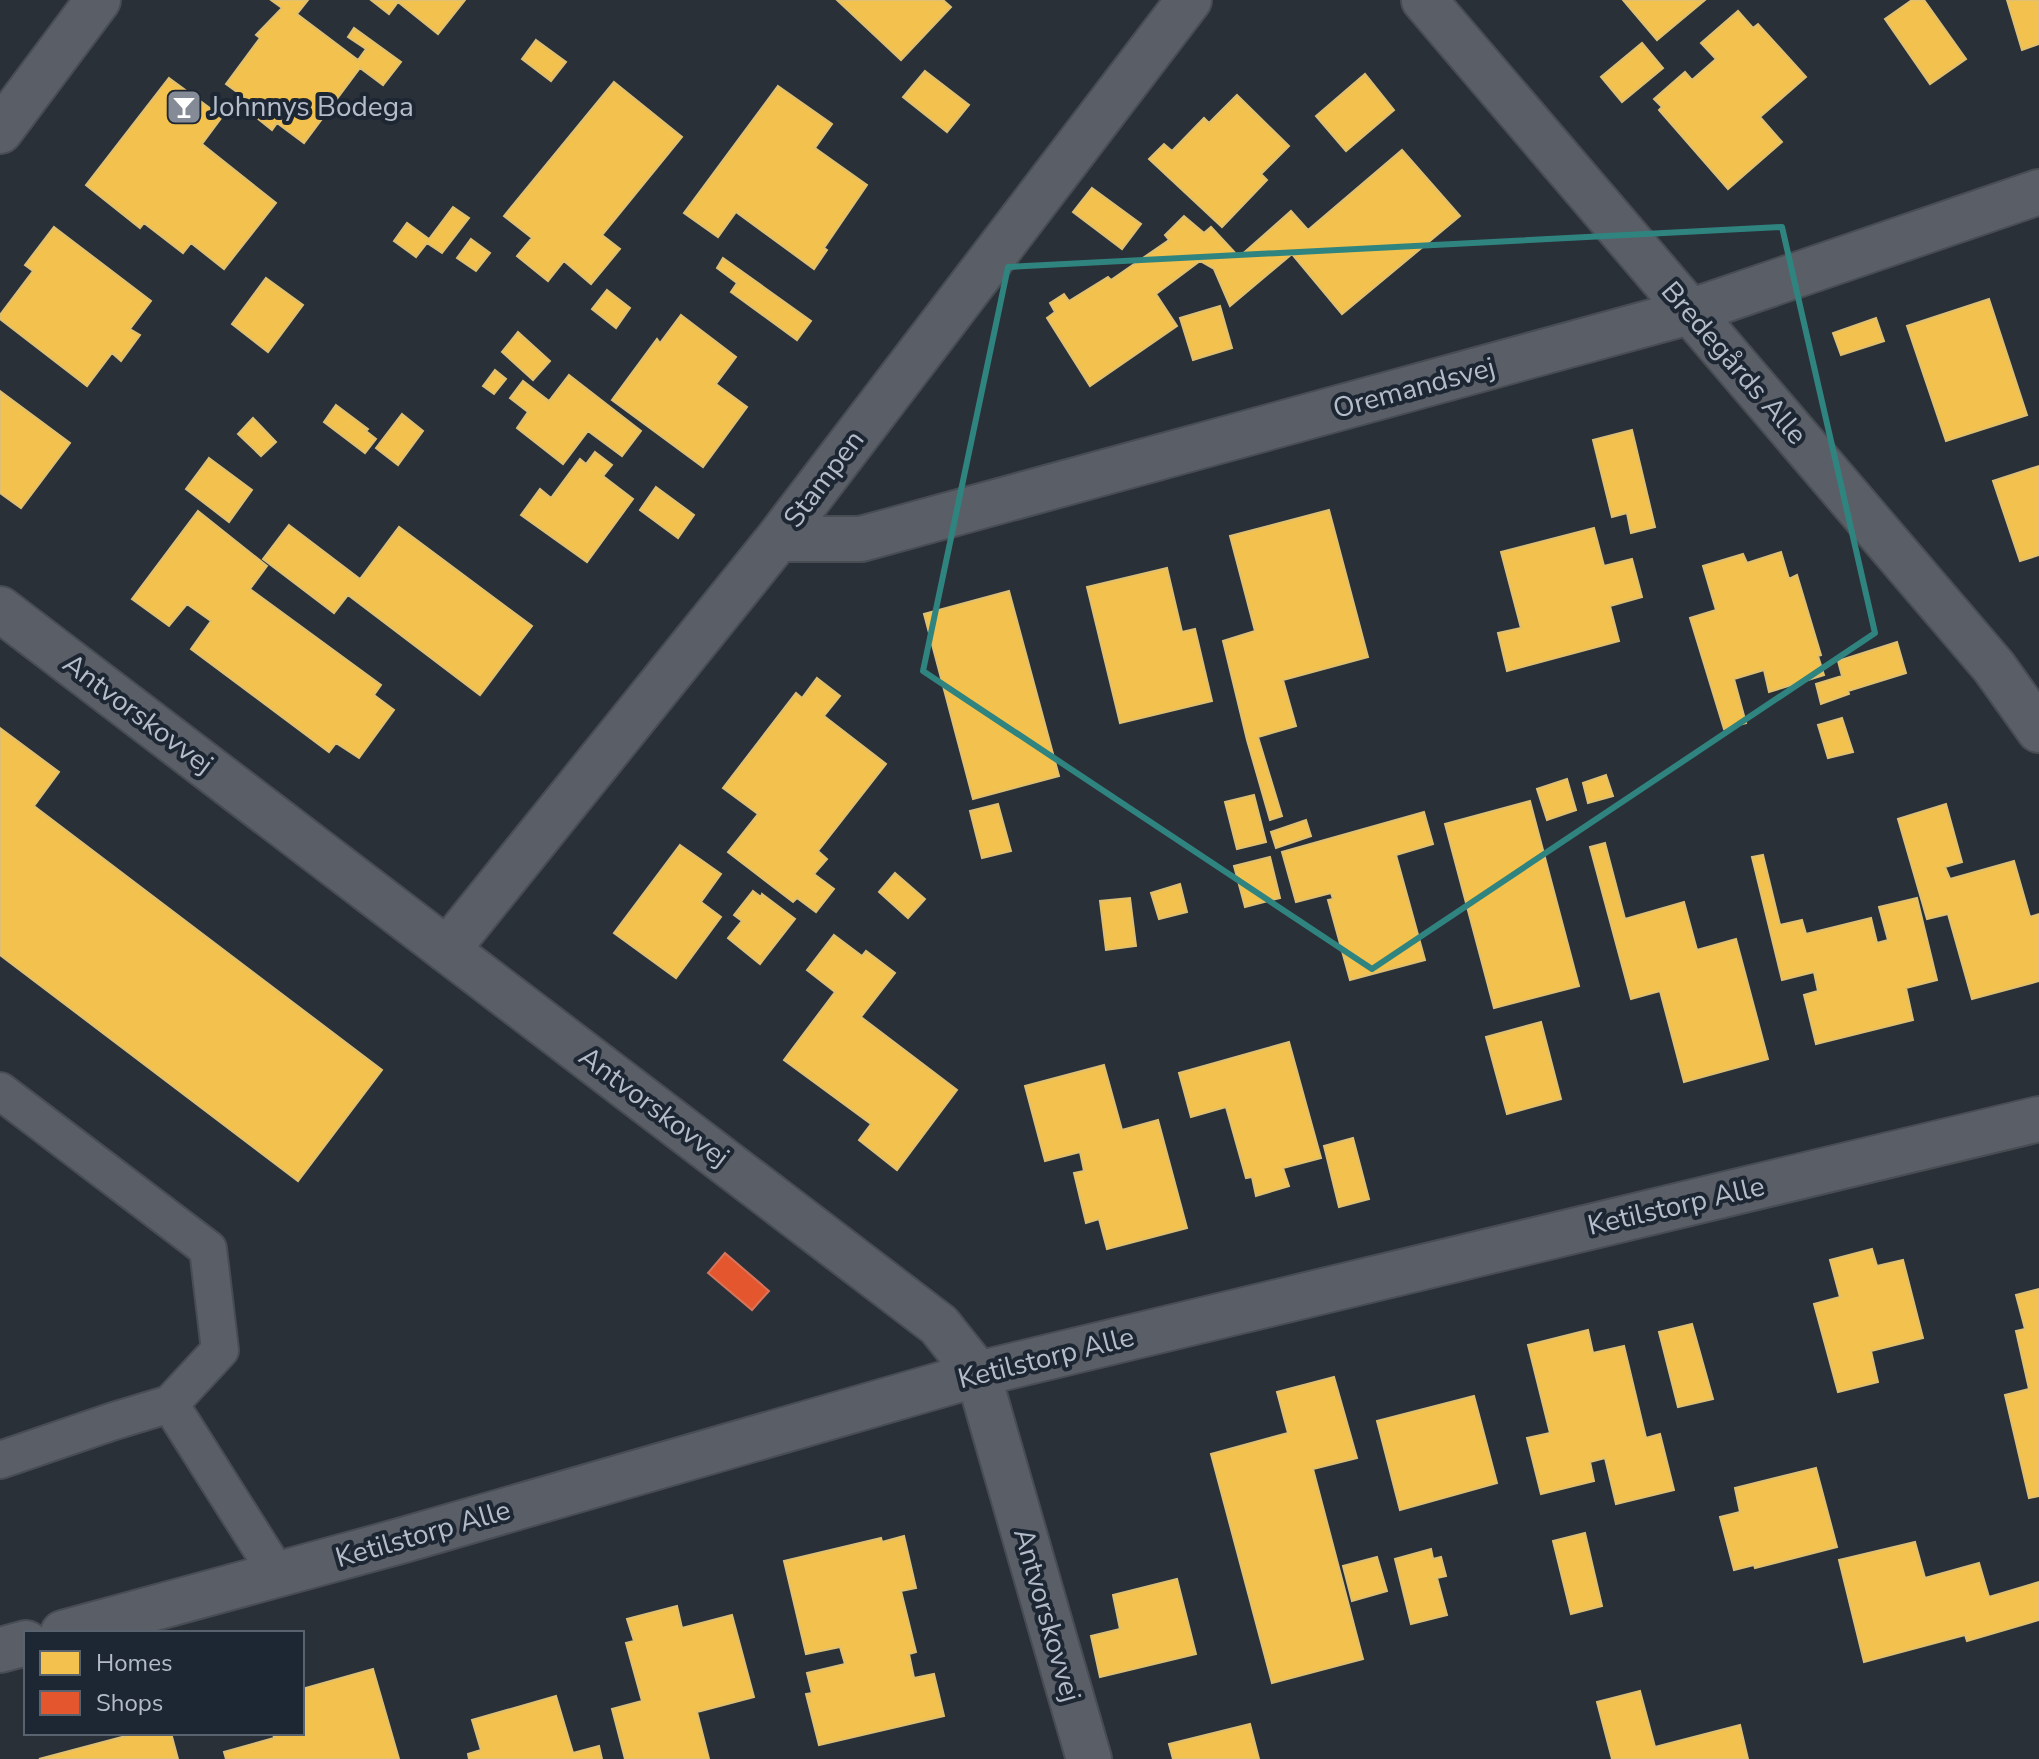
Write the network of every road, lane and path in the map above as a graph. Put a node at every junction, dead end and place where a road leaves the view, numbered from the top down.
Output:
1 (98, 0) edge
2 (1189, 0) edge
3 (1424, 0) edge
4 (0, 131) edge
5 (2039, 192) edge
6 (1689, 312) junction
7 (778, 539) junction
8 (0, 609) edge
9 (2039, 730) edge
10 (447, 950) junction
11 (0, 1091) edge
12 (2039, 1119) edge
13 (978, 1374) junction
14 (170, 1404) junction
15 (0, 1460) edge
16 (278, 1575) junction
17 (70, 1631) edge
18 (24, 1644) edge
19 (0, 1650) edge
20 (1089, 1759) edge

1 - 4 street
2 - 7 street, Stampen
3 - 6 street, Bredegårds Alle
5 - 6 street, Oremandsvej
6 - 7 street, Oremandsvej
6 - 9 street, Bredegårds Alle
7 - 10 street, Stampen
8 - 10 street, Antvorskovvej
10 - 13 street, Antvorskovvej
11 - 14 lane
12 - 13 street, Ketilstorp Alle
13 - 16 street, Ketilstorp Alle
13 - 20 street, Antvorskovvej
14 - 15 lane
14 - 16 lane
16 - 17 street, Ketilstorp Alle
18 - 19 street

